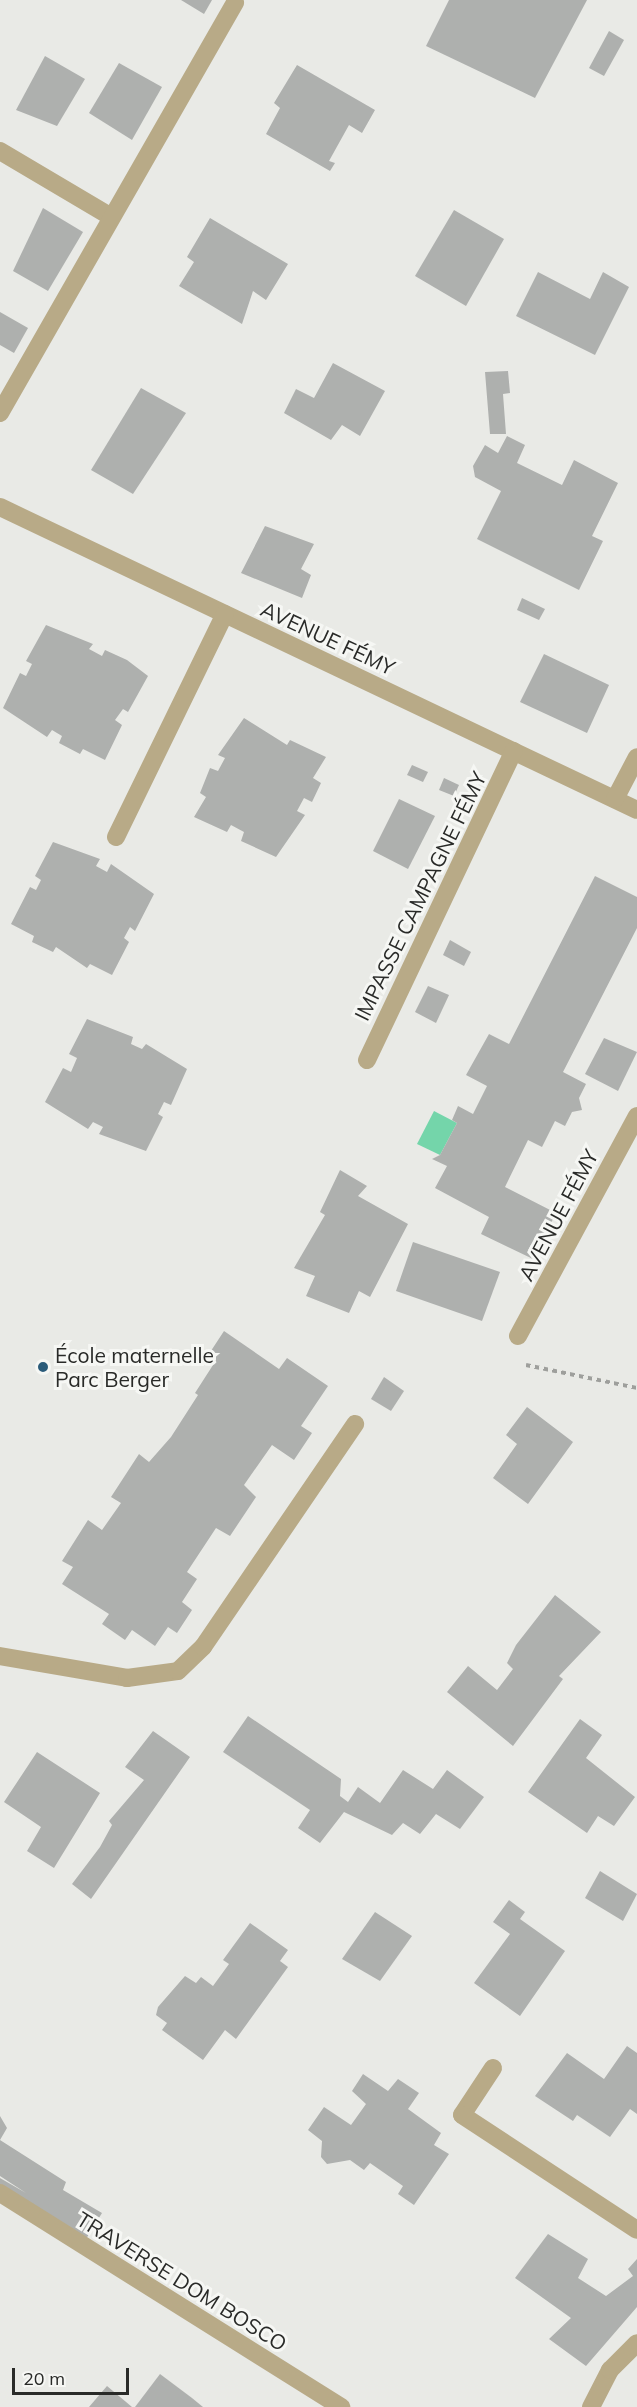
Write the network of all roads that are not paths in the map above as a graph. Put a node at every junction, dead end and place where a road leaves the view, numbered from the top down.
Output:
1 (235, 3) dead end
2 (0, 152) edge
3 (110, 216) junction
4 (0, 413) edge
5 (0, 507) edge
6 (225, 614) junction
7 (514, 751) junction
8 (637, 757) edge
9 (615, 799) junction
10 (637, 810) edge
11 (116, 837) dead end
12 (367, 1060) dead end
13 (637, 1116) edge
14 (518, 1336) road end
15 (355, 1424) dead end
16 (0, 1656) edge
17 (493, 2068) dead end
18 (0, 2193) edge
19 (637, 2230) edge
20 (637, 2343) edge
21 (341, 2407) edge
22 (591, 2407) edge

1 - 3 street
2 - 3 street
3 - 4 street
5 - 6 street, AVENUE FÉMY
6 - 7 street, AVENUE FÉMY
6 - 11 street
7 - 9 street, AVENUE FÉMY
7 - 12 street, IMPASSE CAMPAGNE FÉMY
8 - 9 street
9 - 10 street, AVENUE FÉMY
13 - 14 street, AVENUE FÉMY
15 - 16 street
17 - 19 street
18 - 21 street, TRAVERSE DOM BOSCO
20 - 22 street

